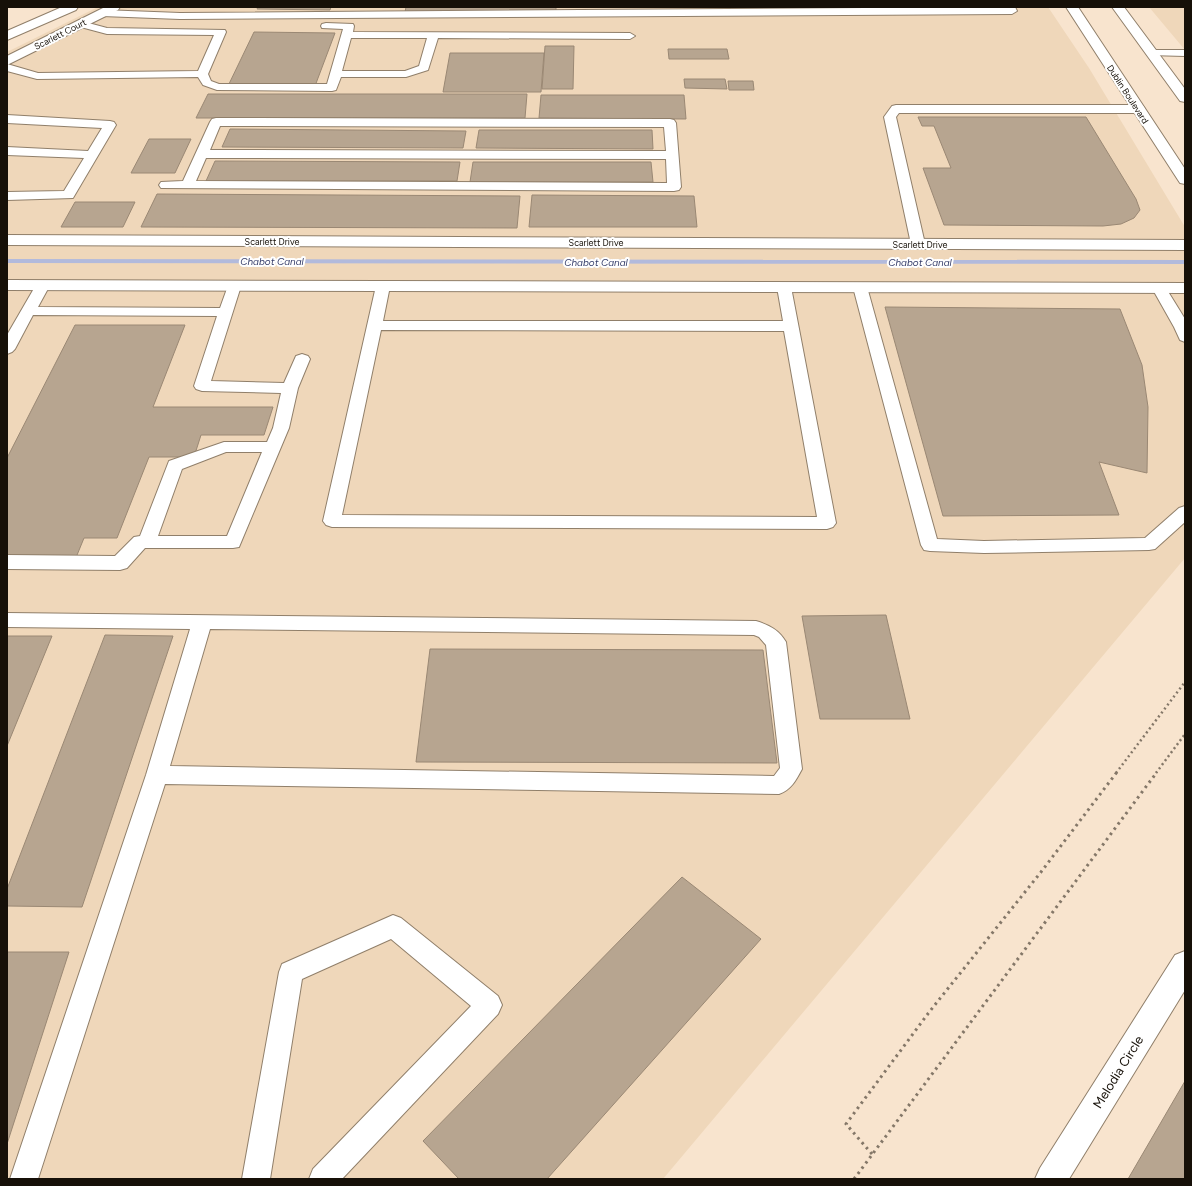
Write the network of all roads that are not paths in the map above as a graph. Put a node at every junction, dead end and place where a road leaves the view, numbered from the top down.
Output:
1 (72, 7) edge
2 (114, 7) edge
3 (1010, 7) edge
4 (1072, 7) edge
5 (1118, 7) edge
6 (598, 10) edge
7 (654, 10) edge
8 (383, 11) edge
9 (102, 13) junction
10 (81, 24) junction
11 (248, 26) dead end
12 (234, 29) dead end
13 (221, 32) junction
14 (346, 35) junction
15 (433, 35) junction
16 (7, 36) edge
17 (630, 36) dead end
18 (1152, 53) junction
19 (1185, 53) edge
20 (7, 61) edge
21 (7, 67) edge
22 (202, 74) junction
23 (335, 74) junction
24 (1185, 98) edge
25 (1139, 110) junction
26 (7, 118) edge
27 (7, 151) edge
28 (202, 154) junction
29 (92, 155) junction
30 (672, 155) junction
31 (1185, 180) edge
32 (166, 185) dead end
33 (188, 185) junction
34 (7, 196) edge
35 (7, 240) edge
36 (918, 244) junction
37 (1185, 245) edge
38 (7, 285) edge
39 (43, 285) junction
40 (234, 286) junction
41 (383, 286) junction
42 (784, 287) junction
43 (860, 287) junction
44 (1159, 288) junction
45 (1185, 288) edge
46 (29, 311) junction
47 (225, 312) junction
48 (374, 325) junction
49 (791, 326) junction
50 (1185, 337) edge
51 (7, 349) edge
52 (302, 359) dead end
53 (290, 388) junction
54 (273, 447) junction
55 (1185, 512) edge
56 (147, 542) junction
57 (7, 562) edge
58 (7, 620) edge
59 (202, 622) junction
60 (157, 775) junction
61 (1185, 964) edge
62 (24, 1179) edge
63 (256, 1179) edge
64 (323, 1179) edge
65 (1051, 1179) edge

1 - 16 main road
2 - 9 main road, Scarlett Court
3 - 7 lane
4 - 25 main road, Dublin Boulevard
5 - 18 main road
6 - 7 lane
6 - 8 lane
8 - 9 lane
9 - 10 main road, Scarlett Court
10 - 13 lane
10 - 20 main road, Scarlett Court
11 - 14 lane
12 - 13 lane
13 - 22 lane
14 - 15 lane
14 - 23 lane
15 - 17 lane
15 - 23 lane
18 - 19 lane
18 - 24 main road
21 - 22 lane
22 - 23 lane
25 - 31 main road, Dublin Boulevard
25 - 36 lane
26 - 29 lane
27 - 29 lane
28 - 30 lane
28 - 30 lane
28 - 33 lane
29 - 34 lane
30 - 33 lane
32 - 33 lane
35 - 36 main road, Scarlett Drive
36 - 37 main road, Scarlett Drive
38 - 39 main road
39 - 40 main road
39 - 46 lane
40 - 41 main road
40 - 47 lane
41 - 42 main road
41 - 48 lane
42 - 43 main road
42 - 49 lane
43 - 44 main road
43 - 55 lane
44 - 45 main road
44 - 50 lane
46 - 47 lane
46 - 51 lane
47 - 53 lane
48 - 49 lane
48 - 49 lane
52 - 53 lane
53 - 54 lane
54 - 56 lane
54 - 56 lane
56 - 57 lane
58 - 59 lane
59 - 60 lane
59 - 60 lane
60 - 62 lane
61 - 65 main road, Melodia Circle
63 - 64 lane

